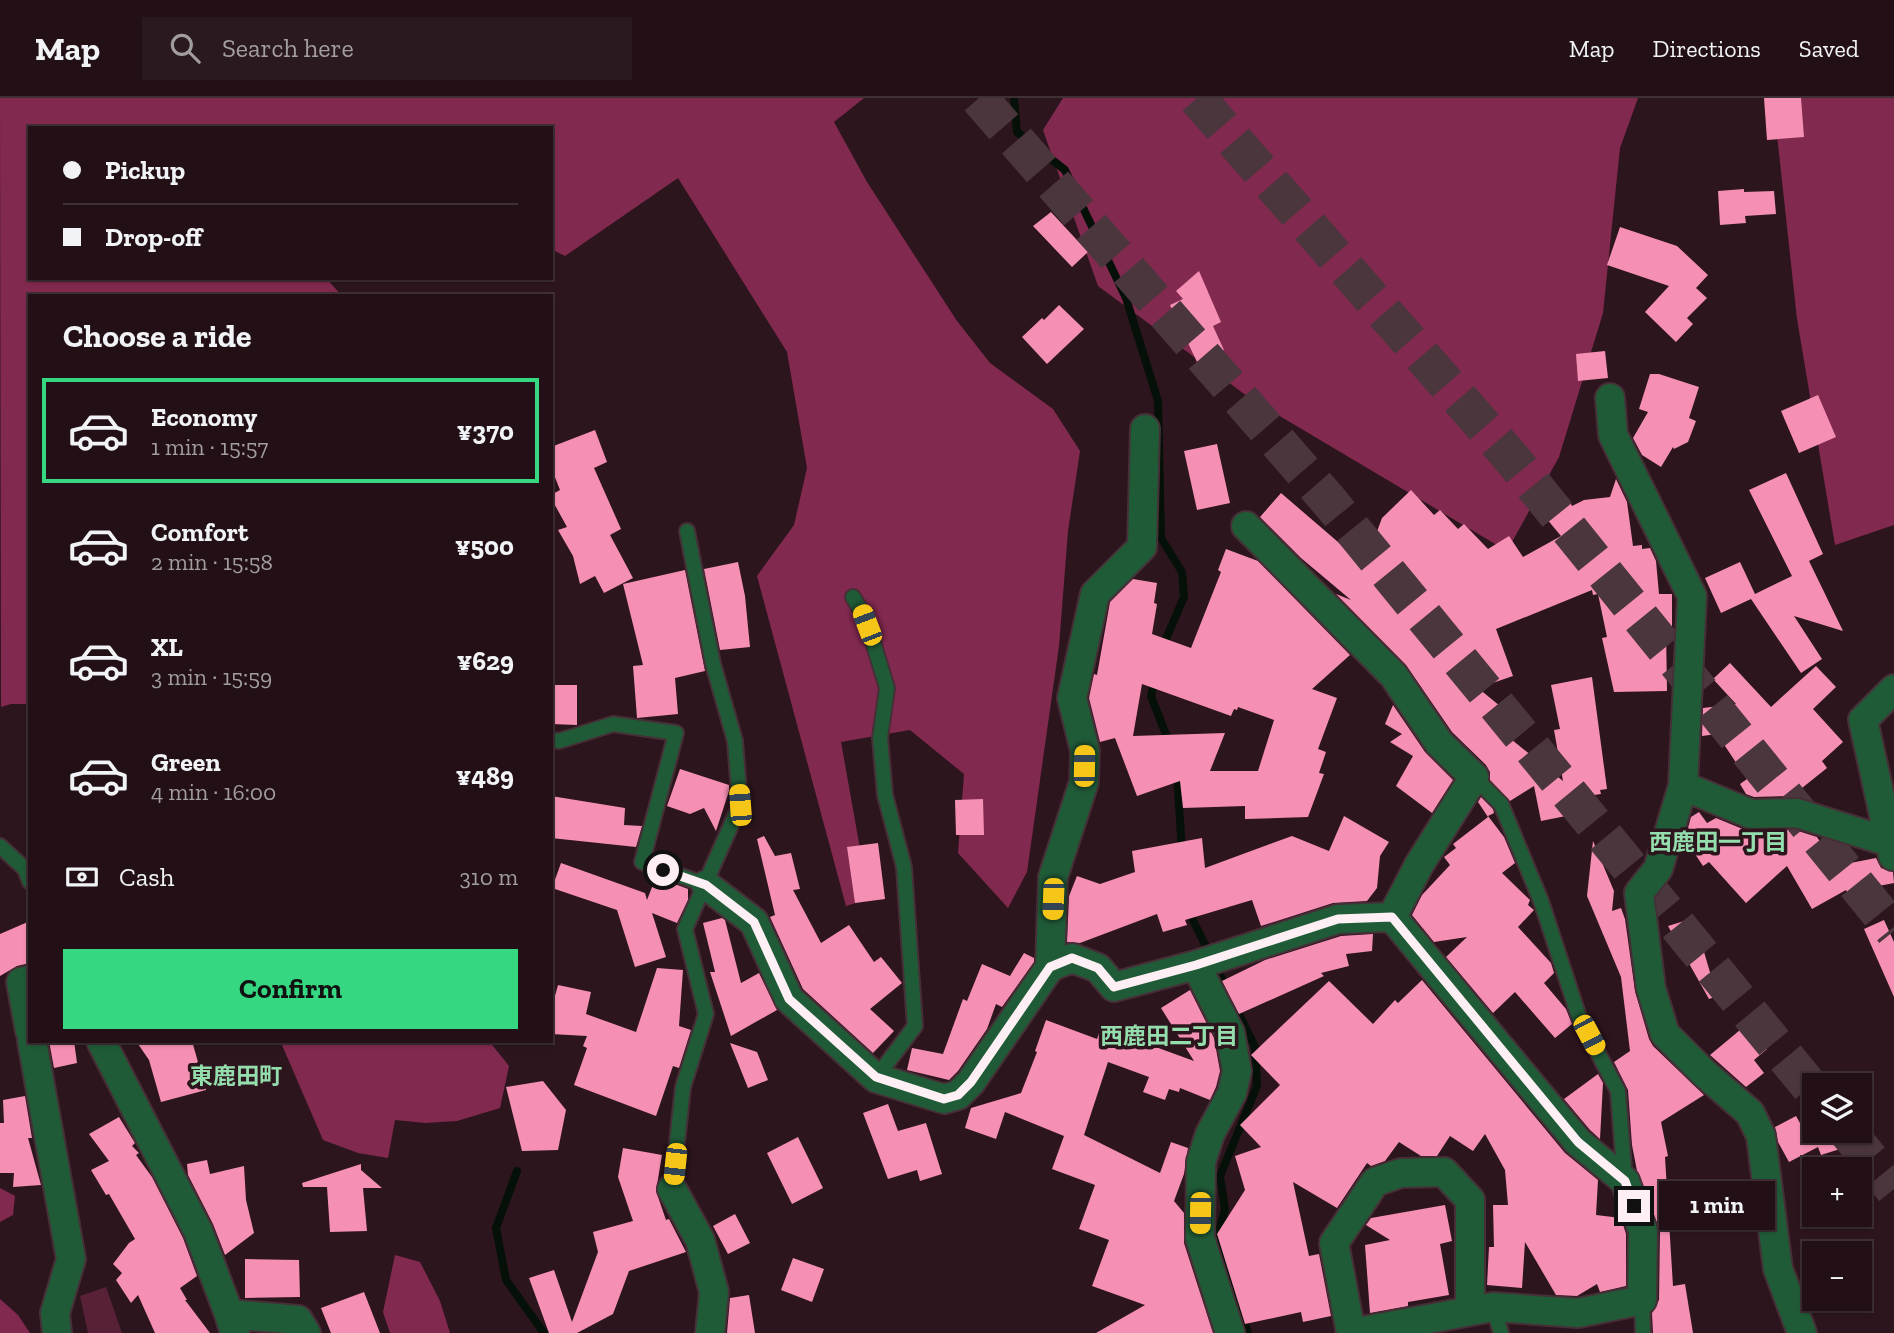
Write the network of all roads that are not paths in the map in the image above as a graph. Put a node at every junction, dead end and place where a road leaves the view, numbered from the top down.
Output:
1 (1610, 398) dead end
2 (1145, 429) dead end
3 (1246, 526) dead end
4 (687, 531) dead end
5 (853, 597) dead end
6 (1894, 689) edge
7 (553, 740) edge
8 (1474, 777) junction
9 (1683, 786) junction
10 (0, 846) edge
11 (1891, 851) edge
12 (28, 877) edge
13 (706, 885) junction
14 (1392, 917) junction
15 (1196, 965) junction
16 (1050, 967) junction
17 (28, 980) edge
18 (28, 1020) edge
19 (32, 1043) edge
20 (102, 1043) edge
21 (876, 1077) junction
22 (1625, 1181) junction
23 (672, 1189) joint
24 (1642, 1300) junction
25 (1488, 1317) edge
26 (232, 1324) edge
27 (1420, 1327) edge
28 (57, 1333) edge
29 (306, 1333) edge
30 (710, 1333) edge
31 (1230, 1333) edge
32 (1352, 1333) edge
33 (1643, 1333) edge
34 (1802, 1333) edge

1 - 9 street
2 - 16 street
3 - 8 street
4 - 13 lane
5 - 21 lane
6 - 11 street
7 - 13 lane
8 - 14 street
8 - 22 lane
9 - 11 street
9 - 34 street
10 - 12 lane
13 - 21 street
13 - 23 lane
14 - 15 street
14 - 22 street
15 - 16 street
15 - 31 street
16 - 21 street
17 - 18 street
19 - 28 street
20 - 26 street
22 - 24 street
23 - 30 street
24 - 25 street
24 - 33 lane
25 - 27 street
25 - 32 street
26 - 29 street
27 - 32 street

